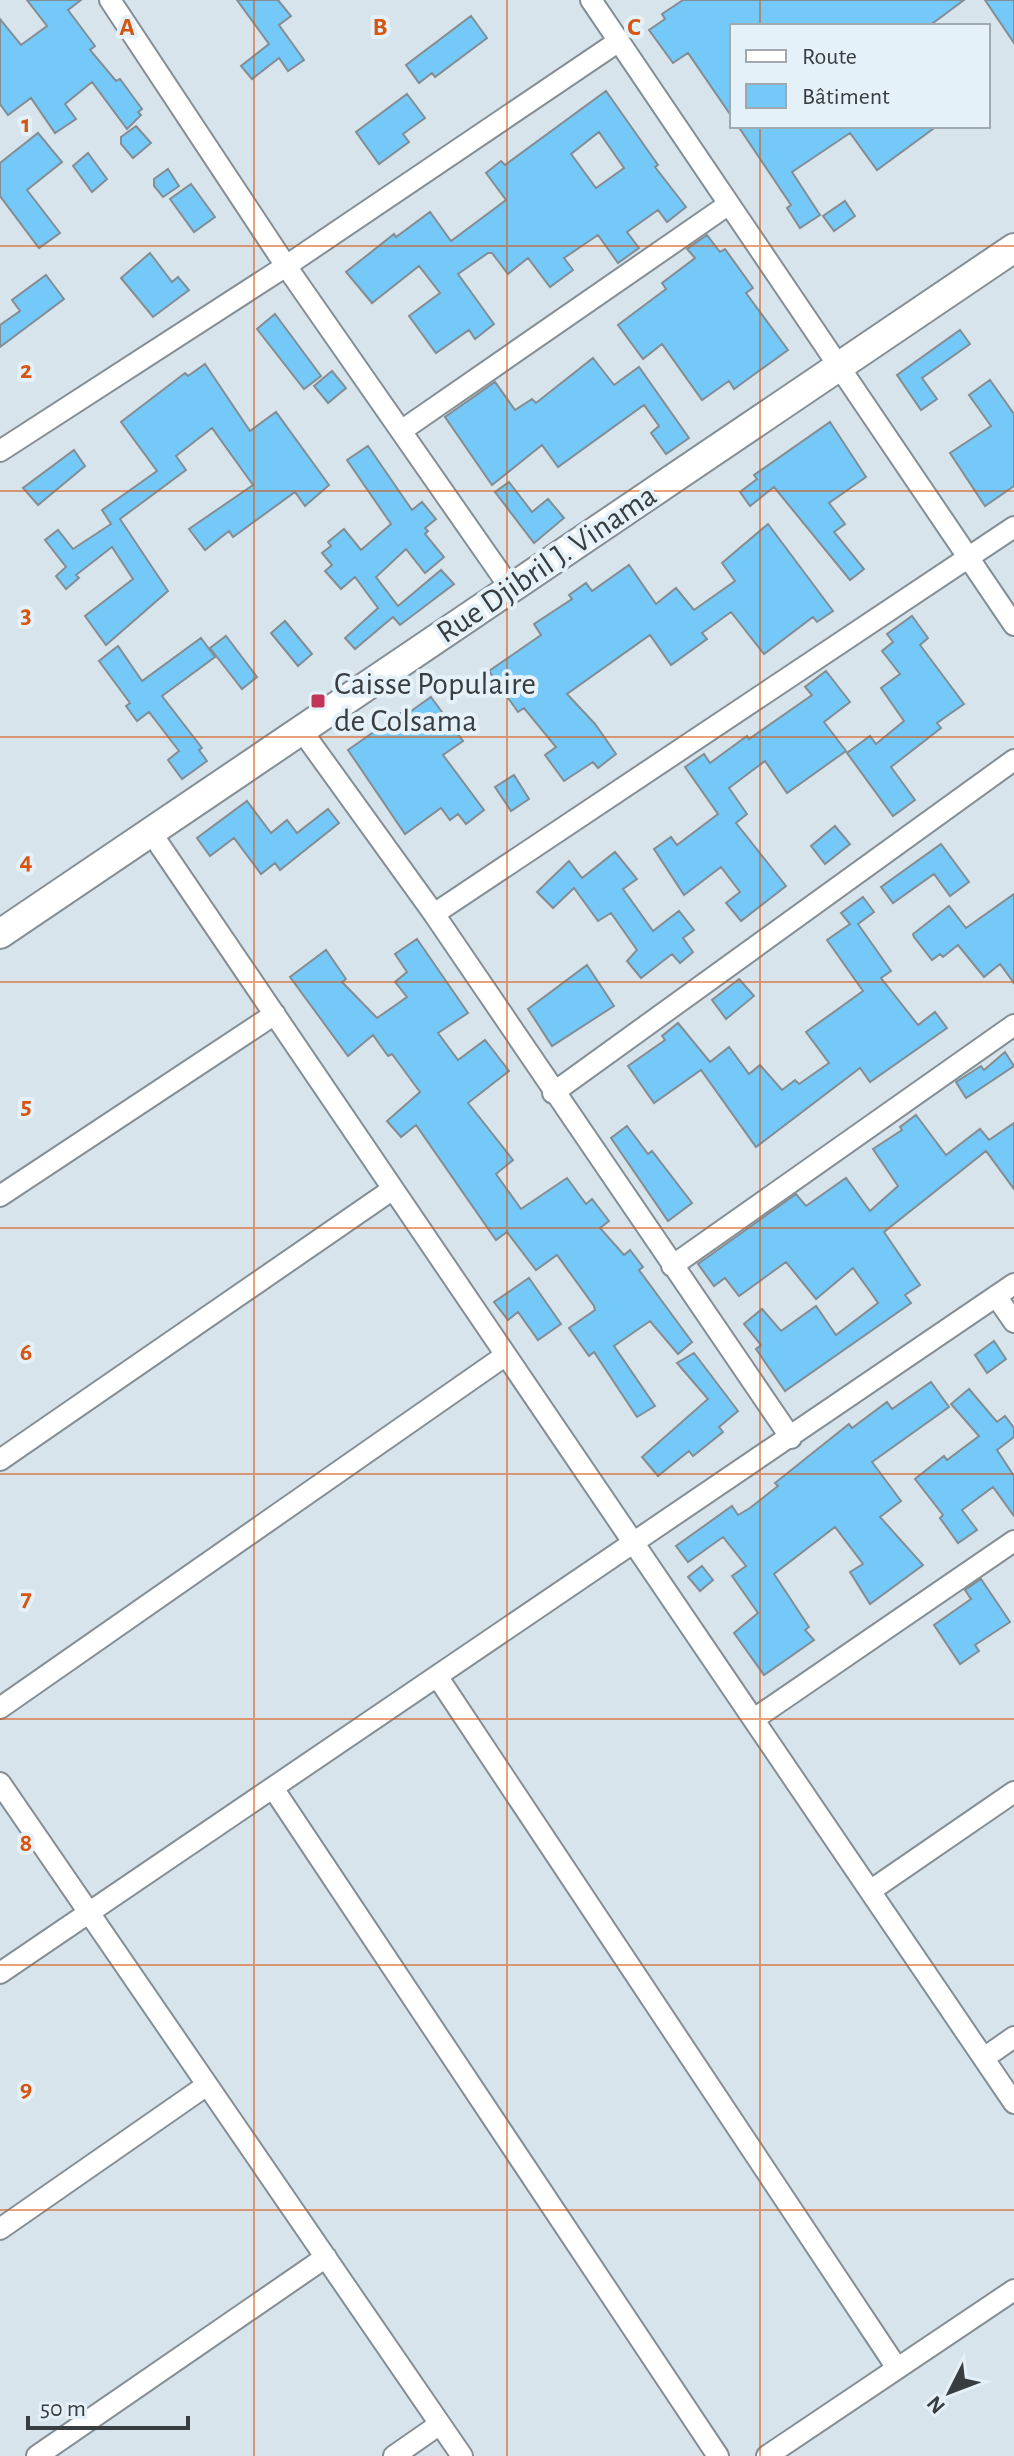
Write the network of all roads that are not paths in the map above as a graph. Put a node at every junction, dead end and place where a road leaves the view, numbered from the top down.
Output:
1 (110, 0) edge
2 (591, 0) edge
3 (619, 41) junction
4 (729, 204) junction
5 (1014, 248) edge
6 (286, 266) junction
7 (838, 365) junction
8 (401, 431) junction
9 (0, 451) edge
10 (1014, 527) edge
11 (969, 558) junction
12 (511, 589) junction
13 (1014, 625) edge
14 (302, 731) junction
15 (1014, 760) edge
16 (150, 831) junction
17 (434, 914) junction
18 (0, 934) edge
19 (275, 1014) junction
20 (1014, 1025) edge
21 (553, 1093) junction
22 (393, 1189) junction
23 (0, 1196) edge
24 (672, 1266) junction
25 (1014, 1284) edge
26 (996, 1296) junction
27 (1014, 1322) edge
28 (506, 1355) junction
29 (791, 1438) junction
30 (0, 1460) edge
31 (1014, 1541) edge
32 (634, 1542) junction
33 (437, 1676) junction
34 (0, 1708) edge
35 (754, 1719) junction
36 (0, 1783) edge
37 (273, 1788) junction
38 (1014, 1792) edge
39 (870, 1891) junction
40 (89, 1913) junction
41 (0, 1973) edge
42 (1014, 2037) edge
43 (984, 2058) junction
44 (207, 2085) junction
45 (1014, 2103) edge
46 (0, 2229) edge
47 (326, 2257) junction
48 (1014, 2290) edge
49 (897, 2368) junction
50 (440, 2424) junction
51 (37, 2456) edge
52 (394, 2456) edge
53 (462, 2456) edge
54 (718, 2456) edge
55 (767, 2456) edge

1 - 6 street
2 - 3 street
3 - 4 street
3 - 6 street
4 - 7 street
4 - 8 street
5 - 7 street, Rue Djibril J. Vinama
6 - 8 street
6 - 9 street
7 - 11 street
7 - 12 street, Rue Djibril J. Vinama
8 - 12 street
10 - 11 street
11 - 13 street
11 - 17 street
12 - 14 street, Rue Djibril J. Vinama
14 - 16 street, Rue Djibril J. Vinama
14 - 17 street
15 - 21 street
16 - 18 street, Rue Djibril J. Vinama
16 - 19 street
17 - 21 street
19 - 22 street
19 - 23 street
20 - 24 street
21 - 24 street
22 - 28 street
22 - 30 street
24 - 29 street
25 - 26 street
26 - 27 street
26 - 29 street
28 - 32 street
28 - 34 street
29 - 32 street
31 - 35 street
32 - 33 street
32 - 35 street
33 - 37 street
33 - 49 street
35 - 39 street
36 - 40 street
37 - 40 street
37 - 54 street
38 - 39 street
39 - 43 street
40 - 41 street
40 - 44 street
42 - 43 street
43 - 45 street
44 - 46 street
44 - 47 street
47 - 50 street
47 - 51 street
48 - 49 street
49 - 55 street
50 - 52 street
50 - 53 street

